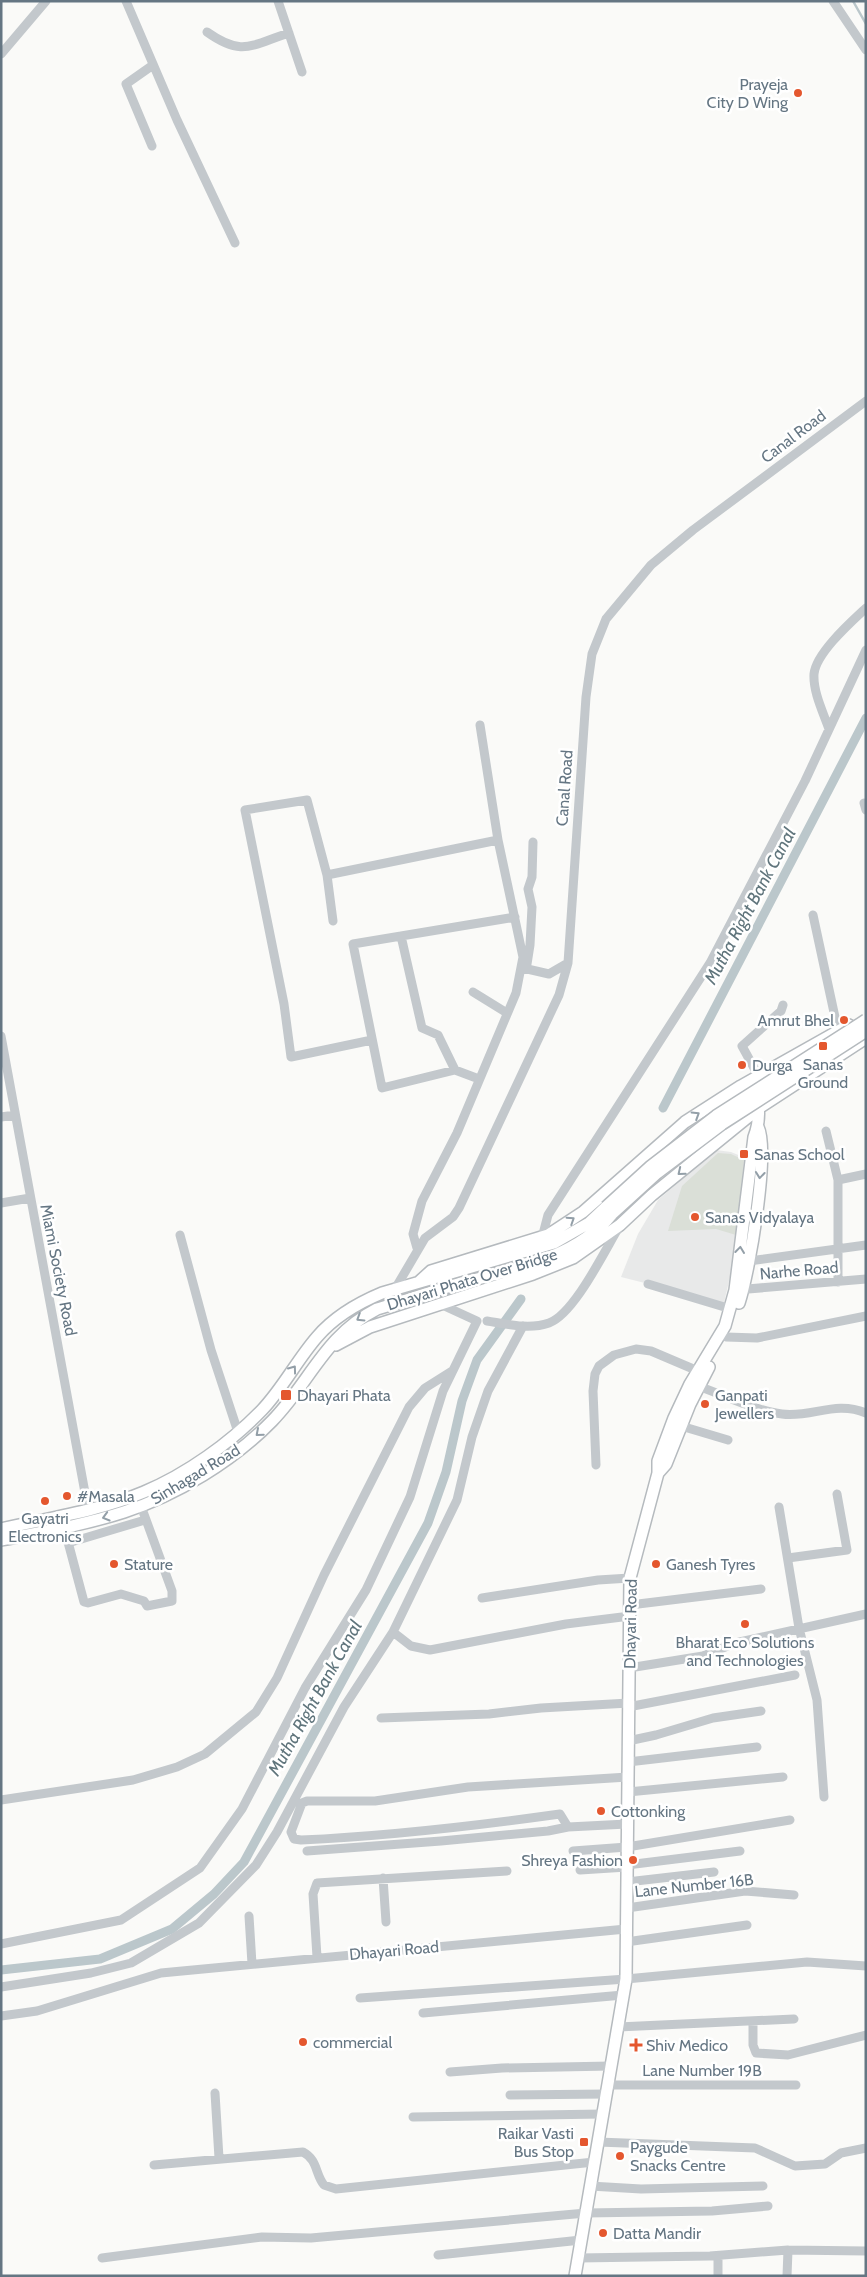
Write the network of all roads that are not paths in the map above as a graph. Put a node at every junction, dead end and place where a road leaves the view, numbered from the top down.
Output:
1 (46, 1) edge
2 (126, 1) edge
3 (278, 1) edge
4 (833, 1) edge
5 (207, 32) dead end
6 (289, 33) junction
7 (866, 50) edge
8 (1, 54) edge
9 (153, 65) junction
10 (302, 72) dead end
11 (152, 146) dead end
12 (235, 243) dead end
13 (866, 400) edge
14 (866, 608) edge
15 (866, 650) edge
16 (480, 725) dead end
17 (829, 729) junction
18 (498, 840) junction
19 (534, 842) dead end
20 (327, 875) junction
21 (813, 915) dead end
22 (515, 917) junction
23 (333, 921) dead end
24 (401, 936) junction
25 (568, 963) junction
26 (523, 968) junction
27 (473, 992) dead end
28 (783, 1006) dead end
29 (507, 1013) junction
30 (866, 1014) edge
31 (866, 1020) edge
32 (838, 1031) junction
33 (866, 1031) edge
34 (1, 1036) edge
35 (866, 1038) edge
36 (372, 1040) junction
37 (455, 1070) junction
38 (479, 1079) junction
39 (756, 1079) junction
40 (760, 1108) junction
41 (1, 1111) edge
42 (15, 1113) junction
43 (1, 1118) edge
44 (758, 1127) junction
45 (826, 1131) dead end
46 (866, 1174) edge
47 (838, 1180) junction
48 (30, 1198) junction
49 (1, 1203) edge
50 (609, 1211) junction
51 (620, 1225) junction
52 (180, 1235) dead end
53 (542, 1238) junction
54 (866, 1245) edge
55 (417, 1248) junction
56 (837, 1248) junction
57 (749, 1261) junction
58 (866, 1279) edge
59 (838, 1282) junction
60 (648, 1284) dead end
61 (415, 1285) junction
62 (395, 1289) junction
63 (739, 1290) junction
64 (440, 1304) junction
65 (731, 1309) junction
66 (866, 1316) edge
67 (487, 1321) dead end
68 (524, 1326) junction
69 (726, 1336) junction
70 (322, 1354) junction
71 (453, 1370) junction
72 (698, 1372) junction
73 (694, 1385) junction
74 (866, 1413) edge
75 (681, 1426) junction
76 (238, 1432) junction
77 (728, 1440) dead end
78 (596, 1465) dead end
79 (658, 1473) junction
80 (837, 1494) dead end
81 (141, 1506) junction
82 (779, 1507) dead end
83 (88, 1509) junction
84 (145, 1520) junction
85 (64, 1527) junction
86 (1, 1528) edge
87 (1, 1540) edge
88 (68, 1543) junction
89 (788, 1558) junction
90 (630, 1578) junction
91 (761, 1589) dead end
92 (482, 1598) dead end
93 (630, 1611) junction
94 (866, 1614) edge
95 (799, 1628) junction
96 (393, 1632) junction
97 (629, 1668) junction
98 (795, 1675) dead end
99 (629, 1703) junction
100 (761, 1711) dead end
101 (381, 1718) dead end
102 (628, 1740) junction
103 (757, 1747) dead end
104 (628, 1762) junction
105 (628, 1777) junction
106 (783, 1777) dead end
107 (628, 1792) junction
108 (824, 1797) dead end
109 (1, 1800) edge
110 (790, 1820) dead end
111 (627, 1824) junction
112 (568, 1827) junction
113 (627, 1847) junction
114 (307, 1851) dead end
115 (573, 1851) dead end
116 (740, 1851) dead end
117 (627, 1866) junction
118 (580, 1870) dead end
119 (507, 1871) dead end
120 (714, 1872) dead end
121 (383, 1878) junction
122 (627, 1882) junction
123 (794, 1895) dead end
124 (627, 1908) junction
125 (249, 1916) dead end
126 (386, 1922) dead end
127 (747, 1925) dead end
128 (626, 1929) junction
129 (626, 1942) junction
130 (1, 1944) edge
131 (317, 1957) junction
132 (252, 1964) junction
133 (866, 1966) edge
134 (626, 1979) junction
135 (1, 1987) edge
136 (623, 1995) junction
137 (360, 1998) dead end
138 (424, 2013) dead end
139 (1, 2016) edge
140 (794, 2019) dead end
141 (753, 2021) junction
142 (618, 2027) junction
143 (866, 2035) edge
144 (611, 2066) junction
145 (450, 2072) dead end
146 (796, 2085) dead end
147 (607, 2089) junction
148 (215, 2093) dead end
149 (510, 2095) dead end
150 (602, 2114) junction
151 (413, 2117) dead end
152 (598, 2142) junction
153 (866, 2148) edge
154 (219, 2158) junction
155 (594, 2162) junction
156 (154, 2164) dead end
157 (590, 2186) junction
158 (763, 2186) dead end
159 (768, 2206) dead end
160 (586, 2213) junction
161 (581, 2240) junction
162 (788, 2250) junction
163 (866, 2251) edge
164 (438, 2255) dead end
165 (718, 2256) junction
166 (102, 2258) dead end
167 (578, 2258) junction
168 (575, 2276) edge
169 (718, 2276) edge
170 (787, 2276) edge

1 - 8 street
2 - 9 street
3 - 6 street
4 - 7 street
5 - 6 street
6 - 10 street
9 - 11 street
9 - 12 street
13 - 25 street, Canal Road
14 - 17 street
15 - 17 street
16 - 18 street
17 - 53 street
18 - 20 street
18 - 22 street
19 - 26 street
20 - 23 street
20 - 36 street
21 - 32 street
22 - 24 street
22 - 26 street
24 - 36 street
24 - 37 street
25 - 26 street
25 - 55 street, Canal Road
26 - 29 street
27 - 29 street
28 - 39 street
29 - 38 street
30 - 32 main road
31 - 50 main road, Dhayari Phata Over Bridge, bridge
32 - 39 main road
33 - 50 main road, Dhayari Phata Over Bridge, bridge
34 - 42 street, Miami Society Road
35 - 40 main road
36 - 37 street
37 - 38 street
38 - 55 street
39 - 40 main road, Dhayari Road
53 -> 39 main road
40 - 44 main road, Dhayari Road
40 -> 51 main road
41 - 42 street
42 - 43 street
42 - 48 street, Miami Society Road
44 -> 57 main road, Dhayari Road
63 -> 44 main road, Dhayari Road
45 - 47 street
46 - 47 street
47 - 56 street
48 - 49 street
48 - 83 street, Miami Society Road
50 - 61 main road, Dhayari Phata Over Bridge
50 -> 70 main road, Dhayari Phata Over Bridge
51 - 64 main road
51 - 68 street
52 - 76 street
53 - 61 main road
54 - 56 street
55 - 62 street, Canal Road
56 - 57 street
56 - 59 street
57 - 63 main road, Dhayari Road
58 - 59 street, Narhe Road
59 - 63 street, Narhe Road
60 - 65 street
61 - 62 main road, Sinhagad Road
76 -> 62 main road, Sinhagad Road
63 - 65 main road, Dhayari Road
63 - 69 main road, Dhayari Road
64 - 70 main road
64 - 71 street
65 - 72 main road, Dhayari Road
66 - 69 street
67 - 68 street
68 - 96 street
69 - 73 main road, Dhayari Road
70 -> 81 main road, Sinhagad Road
71 - 109 street
71 - 130 street
72 - 73 main road, Dhayari Road
72 - 78 street
73 - 74 street
73 - 75 main road, Dhayari Road
73 - 79 main road, Dhayari Road
75 - 77 street
75 - 79 main road, Dhayari Road
76 - 83 main road, Sinhagad Road
79 - 90 main road, Dhayari Road
80 - 89 street
81 - 84 street
81 -> 85 main road, Sinhagad Road
82 - 89 street
83 - 86 main road, Sinhagad Road
84 - 88 street
84 - 88 street
85 - 87 main road, Sinhagad Road
85 - 88 street
89 - 95 street
90 - 92 street
90 - 93 main road, Dhayari Road
91 - 93 street
93 - 96 street
93 - 97 main road, Dhayari Road
94 - 95 street
95 - 97 street
95 - 108 street
96 - 135 street
97 - 99 main road, Dhayari Road
98 - 99 street
99 - 101 street
99 - 102 main road, Dhayari Road
100 - 102 street
102 - 104 main road, Dhayari Road
103 - 104 street
104 - 105 main road, Dhayari Road
105 - 107 main road, Dhayari Road
105 - 112 street
106 - 107 street
107 - 111 main road, Dhayari Road
110 - 113 street
111 - 112 street
111 - 113 main road, Dhayari Road
112 - 114 street
113 - 115 street
113 - 117 main road, Dhayari Road
116 - 117 street
117 - 118 street
117 - 122 main road, Dhayari Road
119 - 121 street
120 - 122 street
121 - 126 street
121 - 131 street
122 - 124 main road, Dhayari Road
123 - 124 street, Lane Number 16B
124 - 128 main road, Dhayari Road
125 - 132 street
127 - 129 street
128 - 129 main road, Dhayari Road
128 - 131 street, Dhayari Road
129 - 134 main road, Dhayari Road
131 - 132 street, Dhayari Road
132 - 139 street, Dhayari Road
133 - 134 street
134 - 136 main road, Dhayari Road
134 - 137 street
136 - 138 street
136 - 142 main road, Dhayari Road
140 - 141 street
141 - 142 street
141 - 143 street
142 - 144 main road, Dhayari Road
144 - 145 street
144 - 147 main road, Dhayari Road
146 - 147 street, Lane Number 19B
147 - 149 street, Lane Number 19B
147 - 150 main road, Dhayari Road
148 - 154 street
150 - 151 street
150 - 152 main road, Dhayari Road
152 - 153 street
152 - 155 main road, Dhayari Road
154 - 155 street
154 - 156 street
155 - 157 main road, Dhayari Road
157 - 158 street
157 - 160 main road, Dhayari Road
159 - 160 street
160 - 161 main road, Dhayari Road
160 - 166 street
161 - 164 street
161 - 167 main road, Dhayari Road
162 - 163 street
162 - 165 street
162 - 170 street
165 - 167 street
165 - 169 street
167 - 168 main road, Dhayari Road

